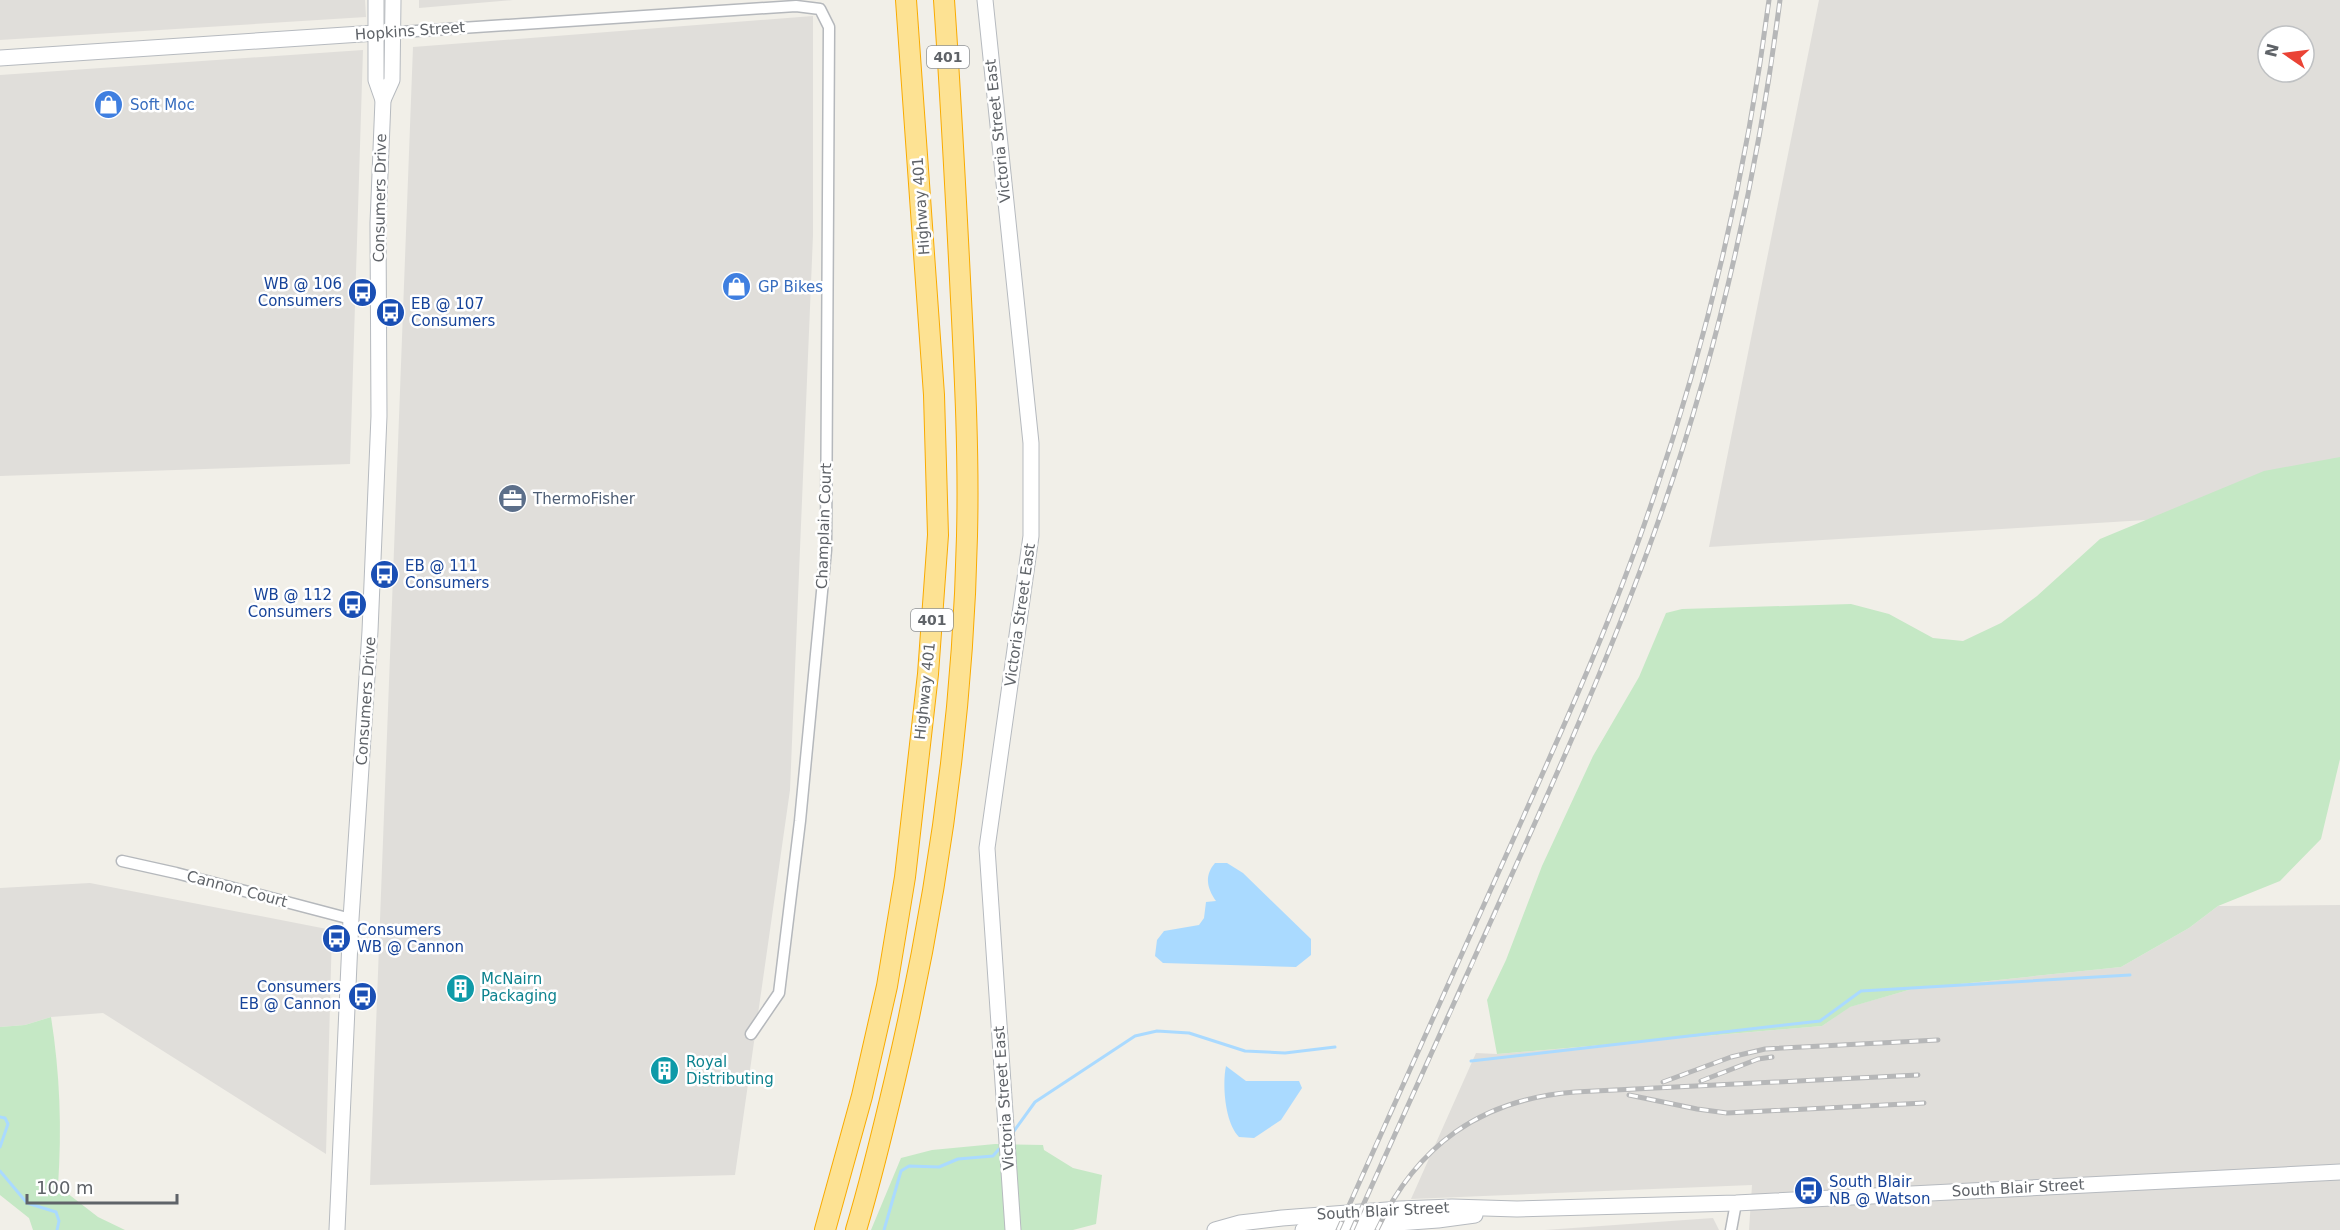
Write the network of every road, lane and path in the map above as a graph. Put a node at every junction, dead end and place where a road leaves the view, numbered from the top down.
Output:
1 (376, 0) edge
2 (393, 0) edge
3 (906, 0) edge
4 (944, 0) edge
5 (985, 0) edge
6 (820, 9) joint
7 (393, 32) junction
8 (376, 33) junction
9 (0, 58) edge
10 (383, 100) junction
11 (122, 861) dead end
12 (351, 919) junction
13 (751, 1034) dead end
14 (2340, 1172) edge
15 (1736, 1203) junction
16 (1517, 1209) junction
17 (337, 1230) edge
18 (825, 1230) edge
19 (856, 1230) edge
20 (1013, 1230) edge
21 (1215, 1230) edge
22 (1303, 1230) edge
23 (1731, 1230) edge

1 - 8 main road, Consumers Drive
2 - 7 main road, Consumers Drive
3 - 18 highway, Highway 401 / 401
4 - 19 highway, 401
5 - 20 main road, Victoria Street East
6 - 7 street, Hopkins Street
6 - 13 street, Champlain Court
7 - 8 street, Hopkins Street
7 - 10 main road, Consumers Drive
8 - 9 main road, Hopkins Street
8 - 10 main road, Consumers Drive
10 - 12 main road, Consumers Drive
11 - 12 street, Cannon Court
12 - 17 main road, Consumers Drive
14 - 15 main road, South Blair Street
15 - 16 main road, South Blair Street
15 - 23 street
16 - 21 main road, South Blair Street
16 - 22 main road, South Blair Street

